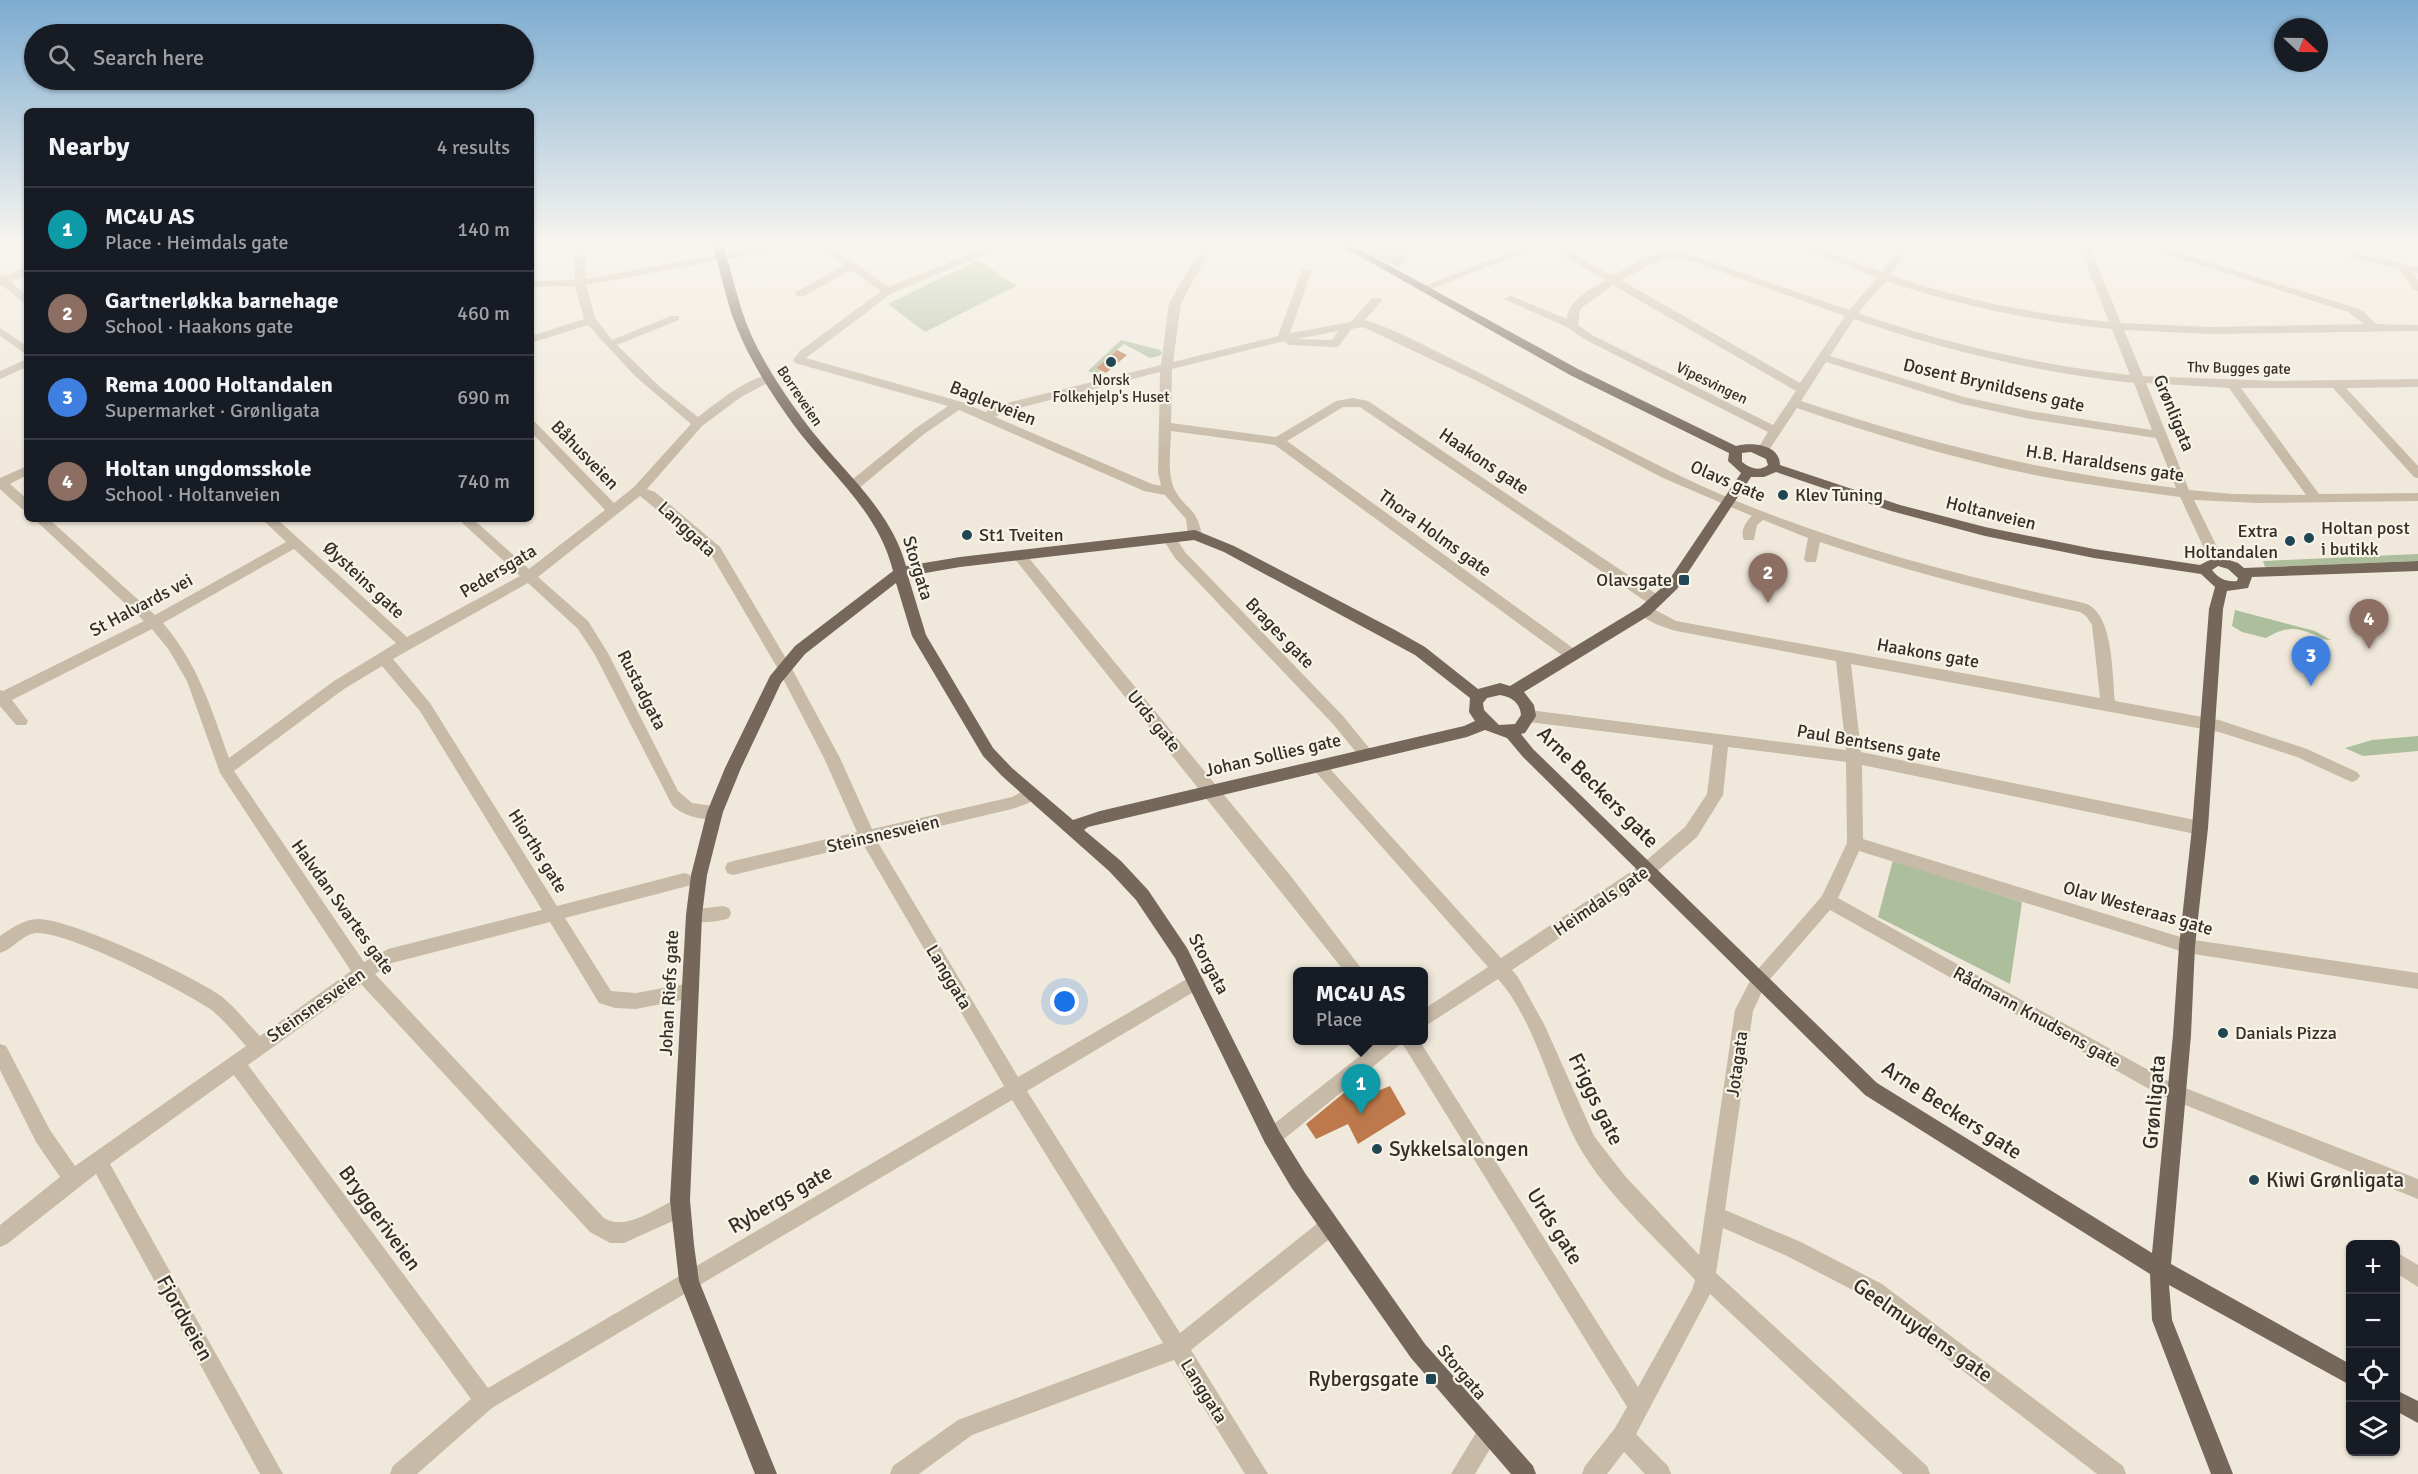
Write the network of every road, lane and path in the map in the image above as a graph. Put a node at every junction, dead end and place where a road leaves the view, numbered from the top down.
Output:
1 (588, 314) edge
2 (737, 314) edge
3 (857, 314) edge
4 (1174, 314) edge
5 (1290, 314) edge
6 (1362, 314) edge
7 (1470, 314) edge
8 (1545, 314) edge
9 (1572, 314) edge
10 (1672, 314) edge
11 (1848, 314) edge
12 (2018, 314) edge
13 (2112, 314) edge
14 (2360, 314) edge
15 (1851, 315) junction
16 (675, 318) dead end
17 (590, 321) junction
18 (1352, 324) junction
19 (1573, 326) junction
20 (2117, 327) junction
21 (2374, 328) junction
22 (2413, 328) edge
23 (0, 331) edge
24 (2418, 338) edge
25 (534, 339) edge
26 (1281, 339) junction
27 (611, 344) junction
28 (24, 349) edge
29 (1822, 357) junction
30 (24, 364) edge
31 (1166, 368) junction
32 (0, 375) edge
33 (770, 379) junction
34 (2138, 379) junction
35 (2418, 383) edge
36 (2336, 384) junction
37 (2233, 385) junction
38 (1803, 390) junction
39 (1795, 403) junction
40 (958, 405) junction
41 (986, 417) junction
42 (698, 423) junction
43 (1165, 426) junction
44 (534, 428) edge
45 (1776, 431) junction
46 (2160, 435) junction
47 (1278, 441) junction
48 (1763, 450) junction
49 (1736, 452) junction
50 (1774, 467) junction
51 (24, 471) edge
52 (1748, 472) junction
53 (2418, 474) edge
54 (1, 482) edge
55 (853, 486) junction
56 (639, 490) junction
57 (1169, 492) junction
58 (2184, 493) junction
59 (2418, 497) edge
60 (2316, 499) junction
61 (1728, 501) junction
62 (24, 503) edge
63 (614, 511) junction
64 (1761, 514) junction
65 (44, 522) edge
66 (273, 522) edge
67 (468, 522) edge
68 (1195, 535) junction
69 (1815, 536) junction
70 (1749, 537) dead end
71 (1169, 538) junction
72 (296, 542) junction
73 (1019, 555) junction
74 (1810, 559) dead end
75 (2217, 561) junction
76 (2418, 566) edge
77 (2205, 570) junction
78 (901, 572) junction
79 (2242, 573) junction
80 (530, 576) junction
81 (2222, 585) junction
82 (1651, 606) junction
83 (154, 622) junction
84 (406, 644) junction
85 (1572, 655) junction
86 (1843, 657) junction
87 (384, 658) junction
88 (784, 667) junction
89 (1512, 692) junction
90 (1478, 697) junction
91 (1, 698) edge
92 (2108, 706) junction
93 (1529, 716) junction
94 (21, 721) dead end
95 (2208, 723) junction
96 (1484, 724) junction
97 (1510, 731) junction
98 (1721, 741) junction
99 (1365, 753) junction
100 (1854, 757) junction
101 (1318, 765) junction
102 (225, 769) junction
103 (2352, 776) dead end
104 (1210, 790) junction
105 (1030, 793) junction
106 (715, 812) junction
107 (2200, 828) junction
108 (1073, 829) junction
109 (869, 837) junction
110 (1855, 843) junction
111 (733, 868) dead end
112 (1647, 870) junction
113 (684, 880) dead end
114 (1828, 901) junction
115 (553, 912) junction
116 (723, 913) dead end
117 (694, 915) junction
118 (0, 946) edge
119 (2187, 946) junction
120 (1352, 967) edge
121 (1500, 969) junction
122 (362, 973) junction
123 (1759, 980) junction
124 (2418, 981) edge
125 (1196, 982) junction
126 (690, 991) junction
127 (1428, 1016) edge
128 (1389, 1045) edge
129 (1412, 1045) edge
130 (258, 1046) junction
131 (0, 1052) edge
132 (236, 1063) junction
133 (1015, 1088) junction
134 (2177, 1094) junction
135 (1272, 1137) junction
136 (99, 1162) junction
137 (73, 1179) junction
138 (2418, 1189) edge
139 (679, 1208) junction
140 (1714, 1215) junction
141 (1330, 1227) junction
142 (0, 1237) edge
143 (2400, 1265) edge
144 (2160, 1269) junction
145 (1706, 1277) junction
146 (2418, 1277) edge
147 (689, 1281) junction
148 (1177, 1348) junction
149 (2346, 1373) edge
150 (485, 1401) junction
151 (2400, 1402) edge
152 (1639, 1407) junction
153 (2418, 1412) edge
154 (1488, 1434) junction
155 (1623, 1436) junction
156 (272, 1474) edge
157 (401, 1474) edge
158 (766, 1474) edge
159 (900, 1474) edge
160 (1257, 1474) edge
161 (1462, 1474) edge
162 (1525, 1474) edge
163 (1593, 1474) edge
164 (1660, 1474) edge
165 (1919, 1474) edge
166 (2115, 1474) edge
167 (2222, 1474) edge

1 - 17 street
2 - 33 main road, Borreveien
3 - 40 street, Baglerveien
4 - 31 street
5 - 26 street
6 - 18 street
7 - 49 main road
8 - 19 street, Vipesvingen
9 - 19 street
10 - 38 street
11 - 15 street
12 - 20 street
13 - 20 street, Grønligata
14 - 21 street
15 - 29 street
15 - 34 street, Thv Bugges gate
16 - 27 street
17 - 25 street
17 - 27 street
18 - 26 street
18 - 61 street, Olavs gate
19 - 45 street, Vipesvingen
20 - 21 street
20 - 34 street, Grønligata
21 - 22 street
22 - 24 street
23 - 28 street
26 - 31 street
27 - 42 street
29 - 38 street
29 - 46 street, Dosent Brynildsens gate
30 - 32 street
31 - 41 street
31 - 43 street
33 - 42 street, Pedersgata
33 - 55 main road, Borreveien
34 - 37 street, Thv Bugges gate
34 - 46 street, Grønligata
35 - 36 street, Thv Bugges gate
36 - 37 street, Thv Bugges gate
36 - 53 street
37 - 60 street
38 - 39 street
39 - 45 street
39 - 58 street, H.B. Haraldsens gate
40 - 41 street, Baglerveien
40 - 55 street
41 - 57 street, Baglerveien
42 - 56 street, Pedersgata
43 - 47 street
43 - 57 street
44 - 63 street, Båhusveien
45 - 48 street
46 - 58 street, Grønligata
47 - 82 street, Haakons gate
47 - 85 street, Thora Holms gate
48 - 49 main road
48 - 50 main road
49 - 52 main road
50 - 52 main road, Holtanveien
50 - 77 main road, Holtanveien
51 - 54 street
52 - 61 main road
54 - 62 street
55 - 78 main road, Storgata
56 - 63 street, Pedersgata
56 - 88 street, Langgata
57 - 68 street
58 - 60 street, H.B. Haraldsens gate
58 - 75 street, Grønligata
59 - 60 street, H.B. Haraldsens gate
61 - 64 street, Olavs gate
61 - 82 main road
63 - 80 street, Pedersgata
64 - 69 street, Olavs gate
64 - 70 street
65 - 83 street, Halvdan Svartes gate
66 - 72 street, Øysteins gate
67 - 80 street
68 - 71 main road
68 - 90 main road
69 - 74 street
69 - 92 street, Olavs gate
71 - 73 main road
71 - 99 street, Brages gate
72 - 83 street, St Halvards vei
72 - 84 street, Øysteins gate
73 - 78 main road
73 - 104 street, Urds gate
75 - 77 main road
75 - 79 main road
76 - 79 main road
77 - 81 main road
78 - 88 main road, Johan Riefs gate
78 - 105 main road, Storgata
79 - 81 main road
80 - 84 street, Pedersgata
80 - 106 street, Rustadgata
81 - 95 main road, Grønligata
82 - 85 main road
82 - 86 street, Haakons gate
83 - 91 street, St Halvards vei
83 - 102 street, Halvdan Svartes gate
84 - 87 street, Pedersgata
85 - 89 main road
86 - 92 street, Haakons gate
86 - 100 street, Jotagata
87 - 102 street, Pedersgata
87 - 115 street, Hiorths gate
88 - 106 main road, Johan Riefs gate
88 - 109 street, Langgata
89 - 90 main road
89 - 93 main road
90 - 96 main road
91 - 94 street, St Halvards vei
92 - 95 street, Haakons gate
93 - 97 main road
93 - 98 street, Paul Bentsens gate
95 - 103 street
95 - 107 main road, Grønligata
96 - 97 main road
96 - 99 main road, Johan Sollies gate
97 - 112 main road, Arne Beckers gate
98 - 100 street, Paul Bentsens gate
98 - 112 street, Heimdals gate
99 - 101 main road, Johan Sollies gate
100 - 107 street, Paul Bentsens gate
100 - 110 street, Jotagata
101 - 104 main road, Johan Sollies gate
101 - 121 street, Friggs gate
102 - 122 street, Halvdan Svartes gate
104 - 108 main road, Johan Sollies gate
104 - 120 street, Urds gate
105 - 108 main road, Storgata
105 - 109 street, Steinsnesveien
106 - 117 main road, Johan Riefs gate
107 - 119 main road, Grønligata
108 - 125 main road, Storgata
109 - 111 street, Steinsnesveien
109 - 133 street, Langgata
110 - 114 street, Jotagata
110 - 119 street, Olav Westeraas gate
112 - 121 street, Heimdals gate
112 - 123 main road, Arne Beckers gate
113 - 115 street, Steinsnesveien
114 - 123 street, Jotagata
114 - 134 street, Rådmann Knudsens gate
115 - 122 street, Steinsnesveien
115 - 126 street, Hiorths gate
116 - 117 street
117 - 126 main road, Johan Riefs gate
118 - 130 street
119 - 124 street, Olav Westeraas gate
119 - 134 main road, Grønligata
121 - 127 street, Heimdals gate
121 - 145 street, Friggs gate
122 - 130 street, Steinsnesveien
122 - 139 street, Halvdan Svartes gate
123 - 140 street, Jotagata
123 - 144 main road, Arne Beckers gate
125 - 133 street, Rybergs gate
125 - 135 main road, Storgata
126 - 139 main road, Johan Riefs gate
128 - 135 street
129 - 152 street, Urds gate
130 - 132 street, Steinsnesveien
131 - 137 street
132 - 136 street, Steinsnesveien
132 - 150 street, Bryggeriveien
133 - 147 street, Rybergs gate
133 - 148 street, Langgata
134 - 138 street, Rådmann Knudsens gate
134 - 144 main road, Grønligata
135 - 141 main road, Storgata
136 - 137 street, Steinsnesveien
136 - 156 street, Fjordveien
137 - 142 street, Steinsnesveien
139 - 147 main road, Johan Riefs gate
140 - 145 street, Jotagata
140 - 166 street, Geelmuydens gate
141 - 148 street
141 - 154 main road, Storgata
143 - 146 street
144 - 149 main road, Arne Beckers gate
144 - 167 main road, Grønligata
145 - 152 street, Jotagata
145 - 165 street, Friggs gate
147 - 150 street, Rybergs gate
147 - 158 main road, Johan Riefs gate
148 - 159 street
148 - 160 street, Langgata
150 - 157 street, Rybergs gate
151 - 153 main road
152 - 155 street, Jotagata
154 - 161 street
154 - 162 main road, Storgata
155 - 163 street, Jotagata
155 - 164 street

